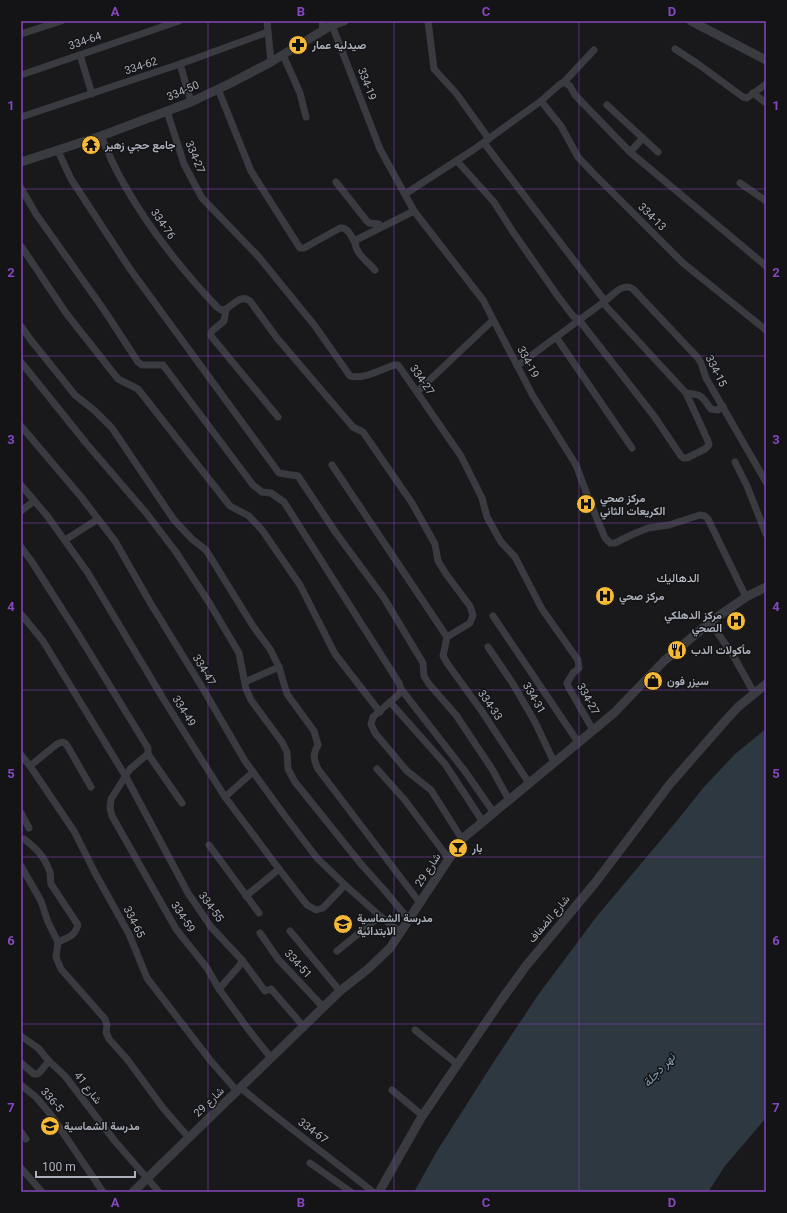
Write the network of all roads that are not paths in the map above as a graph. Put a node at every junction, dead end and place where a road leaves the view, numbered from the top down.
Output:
1 (61, 21) edge
2 (179, 21) edge
3 (267, 21) edge
4 (344, 21) edge
5 (428, 21) edge
6 (691, 21) edge
7 (169, 22) edge
8 (332, 25) junction
9 (322, 26) edge
10 (268, 32) junction
11 (21, 34) edge
12 (675, 49) dead end
13 (594, 50) dead end
14 (80, 55) junction
15 (283, 55) junction
16 (766, 60) edge
17 (271, 62) junction
18 (180, 64) junction
19 (21, 75) edge
20 (564, 82) junction
21 (766, 84) edge
22 (218, 89) junction
23 (753, 93) junction
24 (92, 94) junction
25 (191, 102) junction
26 (541, 102) junction
27 (766, 103) edge
28 (607, 105) dead end
29 (167, 111) junction
30 (21, 117) edge
31 (306, 117) dead end
32 (101, 136) junction
33 (643, 138) junction
34 (486, 141) junction
35 (58, 150) junction
36 (630, 152) junction
37 (658, 152) dead end
38 (457, 161) junction
39 (21, 162) edge
40 (336, 182) dead end
41 (740, 183) dead end
42 (21, 188) edge
43 (405, 194) junction
44 (766, 202) edge
45 (414, 211) junction
46 (381, 227) junction
47 (355, 243) junction
48 (21, 246) edge
49 (766, 266) edge
50 (375, 270) dead end
51 (604, 302) junction
52 (226, 309) junction
53 (494, 320) junction
54 (579, 320) junction
55 (21, 326) edge
56 (766, 330) edge
57 (556, 337) junction
58 (21, 362) edge
59 (517, 366) junction
60 (417, 392) junction
61 (686, 393) junction
62 (723, 406) junction
63 (278, 417) dead end
64 (21, 426) edge
65 (632, 448) dead end
66 (736, 462) dead end
67 (332, 465) dead end
68 (766, 482) edge
69 (21, 485) edge
70 (34, 500) junction
71 (21, 511) edge
72 (98, 519) junction
73 (766, 534) edge
74 (65, 540) junction
75 (21, 547) edge
76 (766, 587) edge
77 (746, 597) junction
78 (21, 614) edge
79 (493, 616) dead end
80 (710, 622) junction
81 (447, 637) junction
82 (488, 647) dead end
83 (279, 667) junction
84 (245, 682) junction
85 (766, 684) edge
86 (400, 689) junction
87 (754, 693) junction
88 (390, 702) junction
89 (380, 712) junction
90 (593, 730) junction
91 (578, 742) junction
92 (148, 754) junction
93 (21, 755) edge
94 (554, 762) junction
95 (30, 766) junction
96 (377, 770) dead end
97 (253, 772) junction
98 (126, 777) junction
99 (529, 783) junction
100 (91, 787) dead end
101 (225, 797) junction
102 (509, 800) junction
103 (182, 802) dead end
104 (21, 813) edge
105 (494, 813) junction
106 (483, 822) junction
107 (29, 828) dead end
108 (24, 838) dead end
109 (462, 839) junction
110 (209, 845) dead end
111 (449, 859) junction
112 (21, 866) edge
113 (279, 869) junction
114 (345, 885) junction
115 (246, 896) junction
116 (420, 903) junction
117 (259, 913) dead end
118 (380, 916) junction
119 (409, 920) junction
120 (290, 931) dead end
121 (260, 933) dead end
122 (401, 933) junction
123 (58, 942) junction
124 (337, 951) dead end
125 (242, 960) junction
126 (219, 989) junction
127 (340, 991) junction
128 (323, 1007) junction
129 (304, 1027) junction
130 (415, 1030) dead end
131 (21, 1036) edge
132 (271, 1058) junction
133 (49, 1061) junction
134 (21, 1063) edge
135 (458, 1064) junction
136 (21, 1084) edge
137 (239, 1089) junction
138 (392, 1090) dead end
139 (423, 1116) junction
140 (21, 1132) edge
141 (189, 1138) junction
142 (26, 1139) dead end
143 (310, 1163) dead end
144 (21, 1168) edge
145 (146, 1179) junction
146 (42, 1192) edge
147 (103, 1192) edge
148 (133, 1192) edge
149 (159, 1192) edge
150 (351, 1192) edge
151 (373, 1192) edge
152 (379, 1192) edge

1 - 11 street
2 - 7 street, 334-64
3 - 10 street
4 - 8 street, 334-50
5 - 34 street
6 - 16 street
7 - 14 street, 334-64
8 - 9 street, 334-50
8 - 43 street, 334-19
9 - 15 street, 334-50
10 - 17 street
10 - 18 street, 334-62
12 - 23 street
13 - 20 street
14 - 19 street, 334-64
14 - 24 street
15 - 17 street, 334-50
15 - 31 street
17 - 22 street, 334-50
18 - 24 street, 334-62
18 - 25 street
20 - 26 street
20 - 36 street
21 - 23 street
22 - 25 street, 334-50
22 - 47 street
23 - 27 street
24 - 30 street, 334-62
25 - 29 street, 334-50
26 - 34 street
26 - 56 street, 334-13
28 - 33 street
29 - 32 street, 334-50
29 - 60 street, 334-27
32 - 35 street, 334-50
32 - 52 street, 334-76
33 - 36 street
33 - 37 street
34 - 38 street
34 - 51 street
35 - 39 street, 334-50
35 - 102 street
36 - 49 street
38 - 43 street
38 - 54 street
40 - 46 street
41 - 44 street
42 - 86 street
43 - 45 street, 334-19
45 - 46 street
45 - 53 street, 334-19
46 - 47 street
47 - 50 street
48 - 89 street
51 - 54 street
51 - 61 street
51 - 62 street, 334-15
52 - 63 street
52 - 81 street
53 - 59 street, 334-19
53 - 60 street
54 - 57 street
54 - 61 street
55 - 83 street
57 - 59 street
57 - 65 street
58 - 84 street
59 - 77 street, 334-19
60 - 90 street, 334-27
61 - 62 street
62 - 68 street, 334-15
64 - 72 street, 334-47
66 - 73 street
67 - 81 street
69 - 70 street, 334-49
70 - 71 street
70 - 74 street, 334-49
72 - 74 street
72 - 97 street, 334-47
74 - 101 street, 334-49
75 - 92 street
76 - 77 street, شارع 29
77 - 80 street, شارع 29
78 - 98 street, 334-55
79 - 91 street
80 - 87 street
80 - 90 street, شارع 29
81 - 99 street, 334-33
82 - 94 street, 334-31
83 - 84 street
83 - 116 street
84 - 119 street
85 - 87 street, شارع الضفاف
86 - 88 street
86 - 105 street
87 - 135 street, شارع الضفاف
88 - 89 street
88 - 106 street
89 - 109 street
90 - 91 street, شارع 29
91 - 94 street, شارع 29
92 - 98 street, 334-59
92 - 103 street
93 - 95 street, 334-65
94 - 99 street, شارع 29
95 - 100 street
95 - 137 street, 334-65
96 - 111 street
97 - 101 street
97 - 114 street, 334-47
98 - 125 street, 334-55
98 - 126 street, 334-59
99 - 102 street, شارع 29
101 - 113 street, 334-49
102 - 105 street, شارع 29
104 - 107 street
105 - 106 street, شارع 29
106 - 109 street, شارع 29
108 - 123 street
109 - 111 street, شارع 29
110 - 115 street
111 - 116 street, شارع 29
112 - 123 street
113 - 114 street, 334-49
113 - 115 street
114 - 118 street, 334-47
115 - 117 street
116 - 119 street, شارع 29
118 - 122 street, 334-47
118 - 124 street
119 - 122 street, شارع 29
120 - 127 street
121 - 128 street, 334-51
122 - 127 street, شارع 29
123 - 141 street
125 - 126 street
125 - 129 street, 334-55
126 - 132 street, 334-59
127 - 128 street, شارع 29
128 - 129 street, شارع 29
129 - 132 street, شارع 29
130 - 135 street
131 - 133 street, شارع 41
132 - 137 street, شارع 29
133 - 134 street
133 - 145 street, شارع 41
135 - 139 street, شارع الضفاف
136 - 147 street, 336-5
137 - 141 street, شارع 29
137 - 151 street, 334-67
138 - 139 street
139 - 152 street, شارع الضفاف
140 - 142 street
141 - 145 street, شارع 29
143 - 150 street
144 - 146 street
145 - 148 street, شارع 29
145 - 149 street, شارع 41

